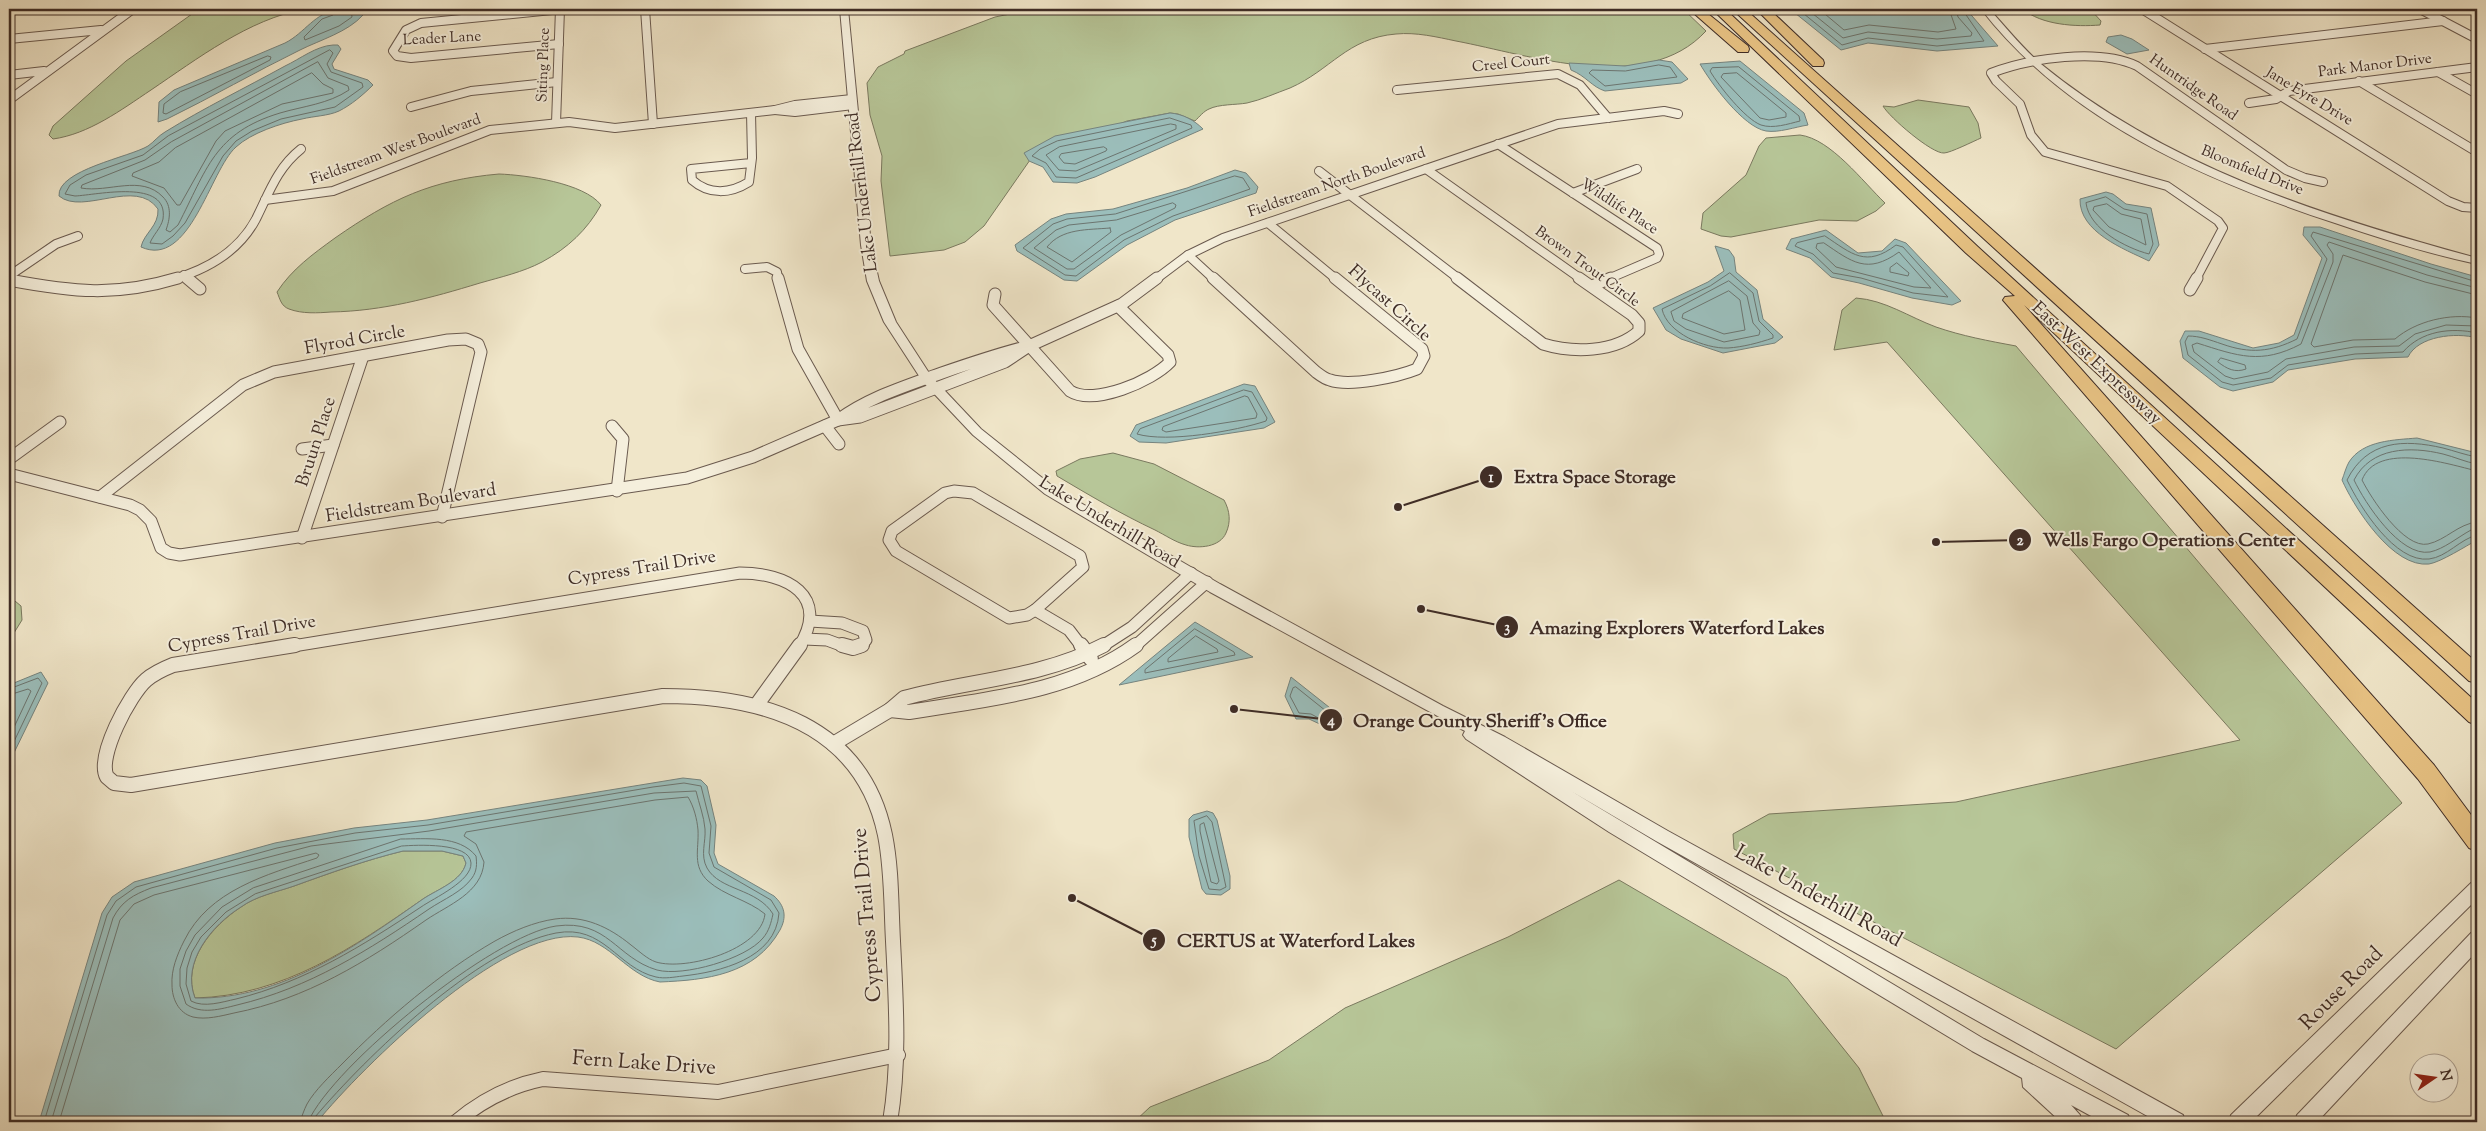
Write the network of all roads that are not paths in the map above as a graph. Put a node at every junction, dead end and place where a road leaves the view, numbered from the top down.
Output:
1 (133, 9) edge
2 (561, 9) edge
3 (645, 9) edge
4 (844, 9) edge
5 (1695, 9) edge
6 (1718, 9) edge
7 (1738, 9) edge
8 (1762, 9) edge
9 (1985, 9) edge
10 (2142, 9) edge
11 (2420, 9) edge
12 (2442, 20) junction
13 (103, 30) junction
14 (9, 39) edge
15 (2477, 39) edge
16 (559, 44) junction
17 (2204, 49) junction
18 (2035, 64) junction
19 (2477, 67) edge
20 (46, 71) junction
21 (2438, 72) junction
22 (9, 75) edge
23 (2360, 81) junction
24 (557, 82) junction
25 (1397, 90) dead end
26 (2477, 94) edge
27 (2281, 96) junction
28 (9, 100) edge
29 (852, 102) junction
30 (2249, 103) dead end
31 (411, 108) dead end
32 (1822, 109) junction
33 (751, 113) junction
34 (1678, 114) dead end
35 (1608, 118) junction
36 (556, 123) junction
37 (653, 124) junction
38 (1498, 144) junction
39 (1894, 148) junction
40 (301, 149) dead end
41 (2477, 152) edge
42 (750, 163) junction
43 (1426, 169) junction
44 (1636, 169) dead end
45 (1319, 171) dead end
46 (2323, 182) dead end
47 (1573, 193) junction
48 (1349, 195) junction
49 (265, 200) junction
50 (2477, 208) edge
51 (1268, 223) junction
52 (78, 236) dead end
53 (1972, 250) junction
54 (1188, 255) junction
55 (2477, 261) edge
56 (745, 270) dead end
57 (184, 275) junction
58 (9, 276) edge
59 (9, 280) edge
60 (1592, 286) junction
61 (200, 288) dead end
62 (2190, 290) dead end
63 (995, 294) dead end
64 (1118, 306) junction
65 (1029, 346) junction
66 (363, 356) junction
67 (931, 383) junction
68 (838, 420) junction
69 (60, 422) dead end
70 (612, 426) dead end
71 (825, 426) junction
72 (839, 444) dead end
73 (333, 445) junction
74 (302, 449) dead end
75 (9, 459) edge
76 (9, 474) edge
77 (616, 490) junction
78 (100, 497) junction
79 (442, 517) junction
80 (302, 538) junction
81 (1191, 573) junction
82 (1207, 582) junction
83 (1036, 610) junction
84 (810, 621) junction
85 (804, 639) junction
86 (1088, 654) junction
87 (1098, 668) junction
88 (2477, 675) edge
89 (966, 685) junction
90 (968, 702) junction
91 (758, 704) junction
92 (890, 710) junction
93 (1438, 710) junction
94 (2477, 716) edge
95 (833, 744) junction
96 (2426, 772) junction
97 (2477, 818) edge
98 (2477, 841) edge
99 (2477, 888) edge
100 (2477, 939) edge
101 (898, 1055) junction
102 (2009, 1063) junction
103 (456, 1122) edge
104 (890, 1122) edge
105 (2073, 1122) edge
106 (2121, 1122) edge
107 (2176, 1122) edge
108 (2238, 1122) edge
109 (2304, 1122) edge

1 - 13 street
2 - 16 street, Siting Place
2 - 16 street, Leader Lane
3 - 37 street
4 - 29 street, Lake Underhill Road
5 - 32 highway
6 - 32 highway, East-West Expressway
7 - 39 highway, East-West Expressway
8 - 39 highway
9 - 18 street, Bloomfield Drive
10 - 17 street, Jane Eyre Drive
11 - 12 street
12 - 15 street
12 - 17 street
13 - 14 street
13 - 20 street
16 - 24 street, Siting Place
17 - 27 street, Jane Eyre Drive
18 - 46 street, Huntridge Road
18 - 55 street, Bloomfield Drive
18 - 62 street
19 - 21 street, Park Manor Drive
20 - 22 street
20 - 28 street
21 - 23 street, Park Manor Drive
21 - 26 street
23 - 27 street, Park Manor Drive
23 - 41 street
24 - 31 street
24 - 36 street, Siting Place
25 - 35 street, Creel Court
27 - 30 street, Park Manor Drive
27 - 50 street, Jane Eyre Drive
29 - 33 street, Fieldstream West Boulevard
29 - 67 street, Lake Underhill Road
32 - 53 highway, East-West Expressway
33 - 37 street, Fieldstream West Boulevard
33 - 42 street
34 - 35 street, Fieldstream North Boulevard
35 - 38 street, Fieldstream North Boulevard
36 - 37 street, Fieldstream West Boulevard
36 - 49 street, Fieldstream West Boulevard
38 - 43 street, Fieldstream North Boulevard
38 - 47 street, Wildlife Place
39 - 88 highway, East-West Expressway
40 - 49 street
42 - 42 street
43 - 48 street, Fieldstream North Boulevard
43 - 60 street, Brown Trout Circle
44 - 47 street
45 - 48 street
47 - 60 street, Wildlife Place
48 - 51 street, Fieldstream North Boulevard
48 - 60 street, Brown Trout Circle
49 - 57 street
51 - 54 street, Fieldstream North Boulevard
51 - 54 street, Flycast Circle
52 - 58 street
53 - 94 highway, East-West Expressway
53 - 96 highway
54 - 64 street, Fieldstream North Boulevard
56 - 68 street
57 - 59 street
57 - 61 street
63 - 65 street
64 - 65 street, Fieldstream North Boulevard
64 - 65 street
65 - 67 street, Fieldstream North Boulevard
66 - 73 street, Bruun Place
66 - 78 street, Flyrod Circle
66 - 79 street, Flyrod Circle
67 - 68 street, Fieldstream Boulevard
67 - 81 street, Lake Underhill Road
68 - 71 street, Fieldstream Boulevard
69 - 75 street
70 - 77 street
71 - 72 street
71 - 77 street, Fieldstream Boulevard
73 - 74 street
73 - 80 street, Bruun Place
76 - 78 street, Fieldstream Boulevard
77 - 79 street, Fieldstream Boulevard
78 - 80 street, Fieldstream Boulevard
79 - 80 street, Fieldstream Boulevard
81 - 82 street, Lake Underhill Road
81 - 86 street
82 - 87 street
82 - 93 street, Lake Underhill Road
83 - 83 street
83 - 86 street
84 - 85 street
84 - 85 street
84 - 91 street, Cypress Trail Drive
85 - 91 street
86 - 87 street
86 - 89 street
87 - 90 street
89 - 90 street
89 - 92 street
90 - 92 street
91 - 95 street, Cypress Trail Drive
92 - 95 street
93 - 102 street, Lake Underhill Road
93 - 107 street, Lake Underhill Road
95 - 101 street, Cypress Trail Drive
96 - 97 highway
96 - 98 highway
99 - 108 street, Rouse Road
100 - 109 street
101 - 103 street, Fern Lake Drive
101 - 104 street, Cypress Trail Drive
102 - 105 street
102 - 106 street, Lake Underhill Road

